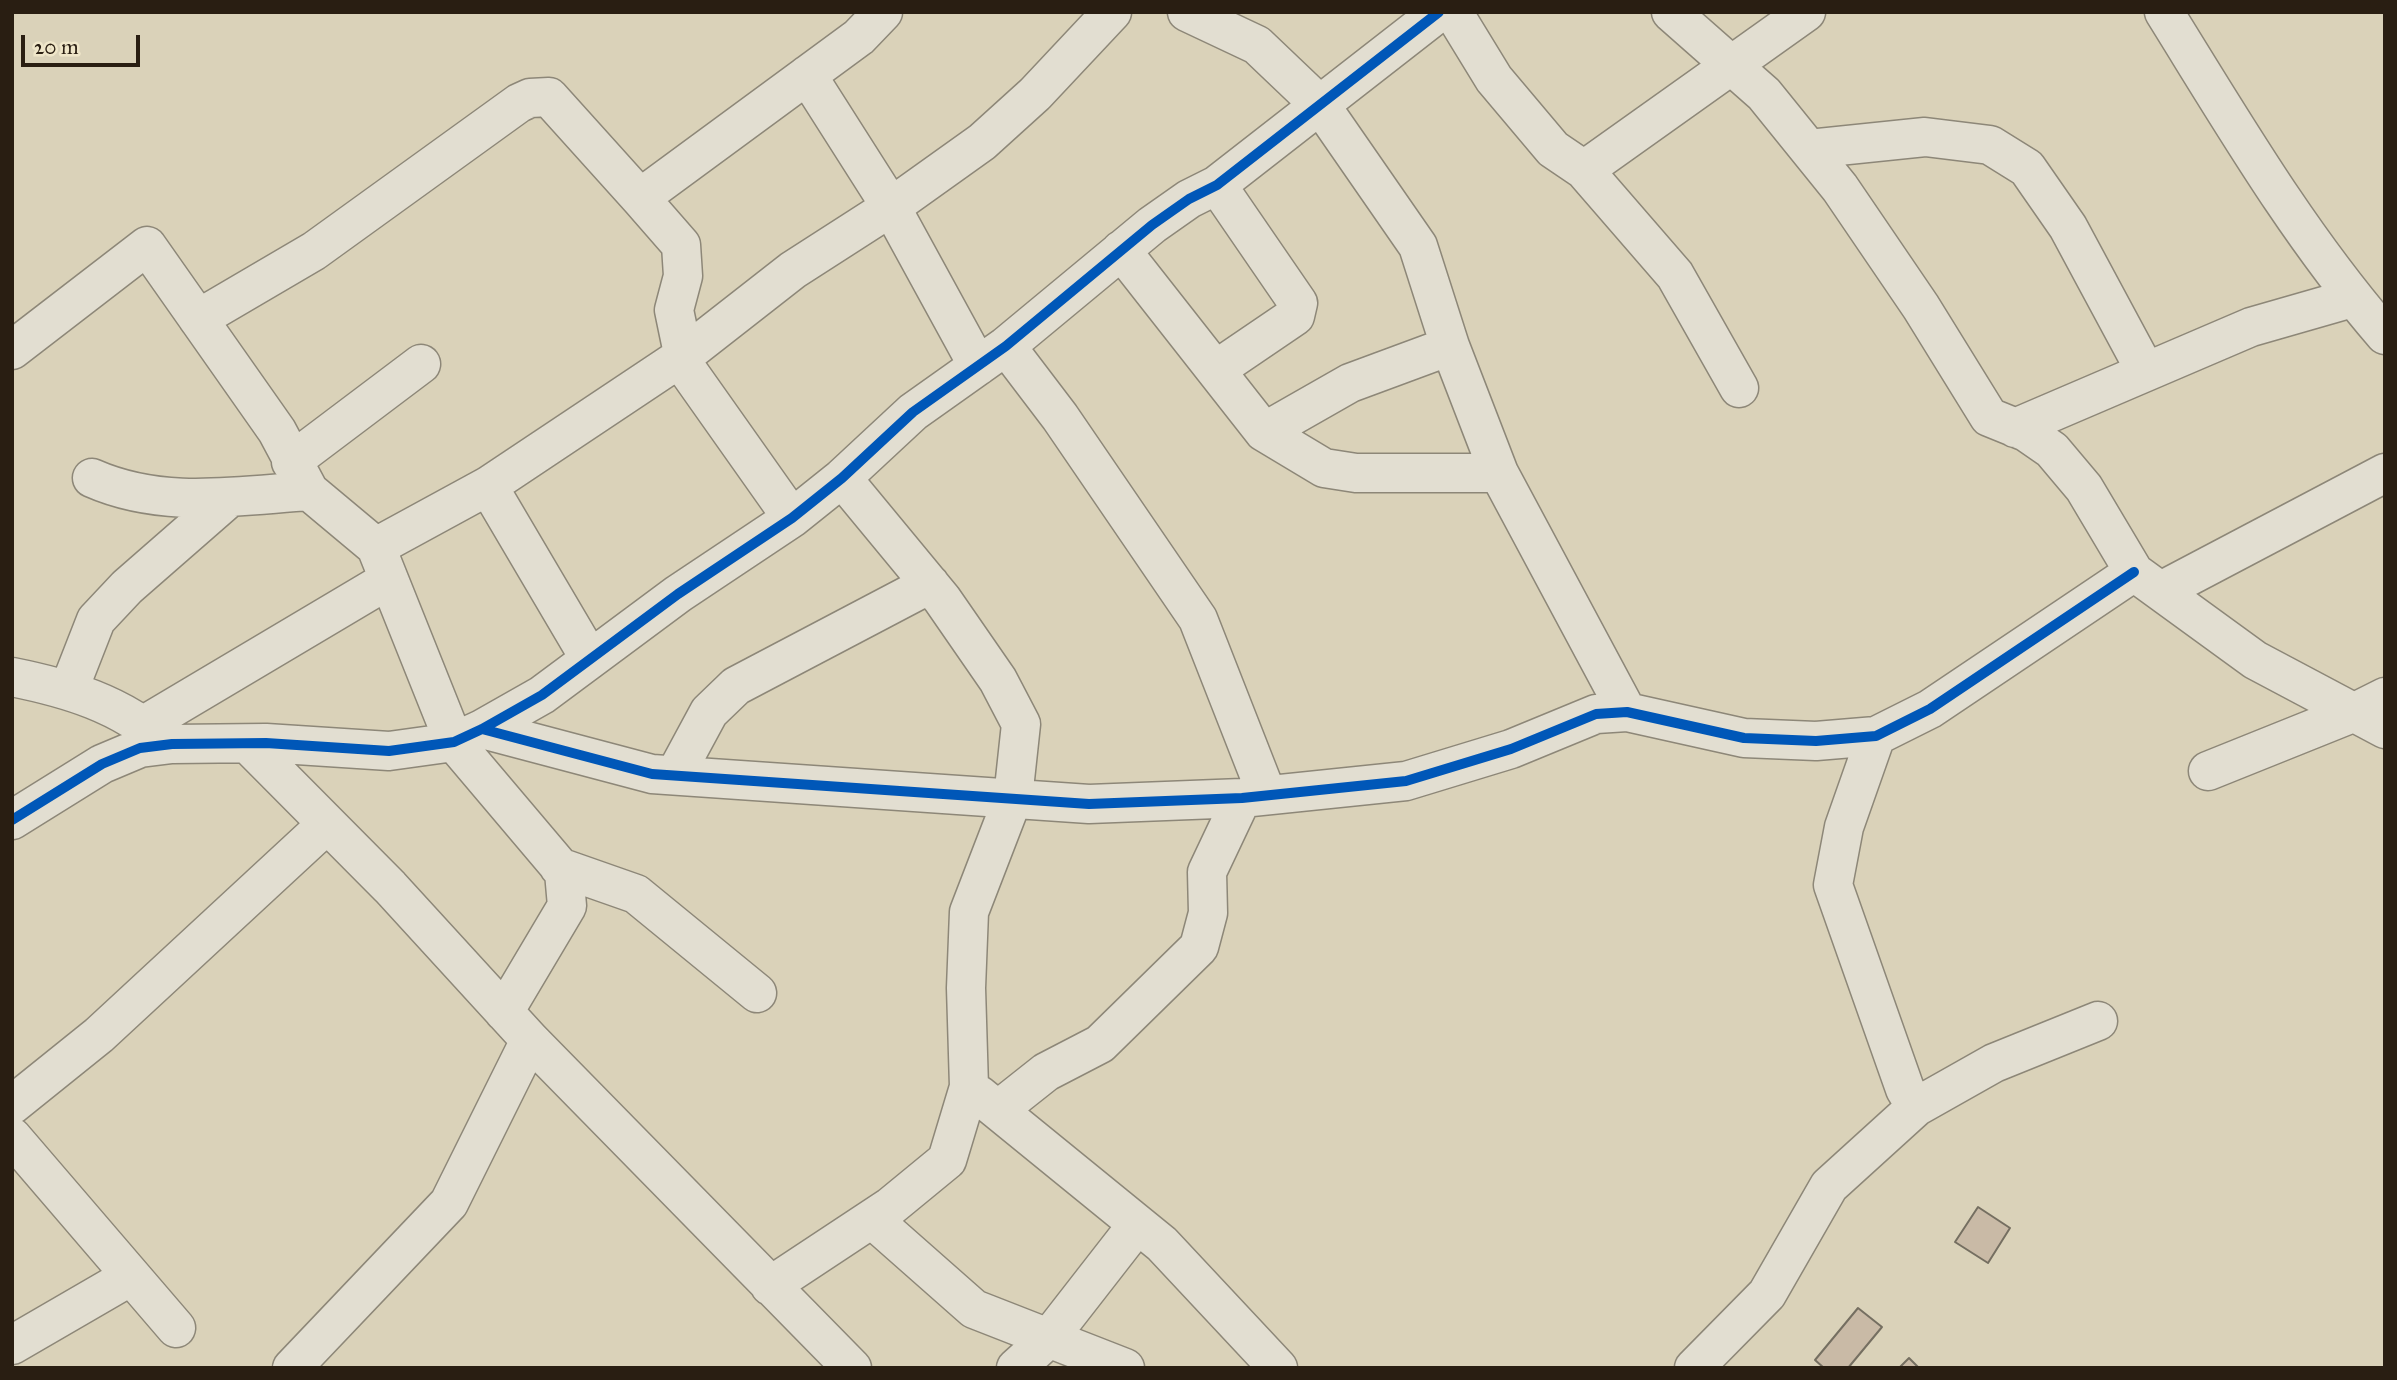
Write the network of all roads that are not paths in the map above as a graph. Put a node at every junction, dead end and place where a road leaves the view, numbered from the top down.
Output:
1 (883, 12) edge
2 (1112, 12) edge
3 (1186, 12) edge
4 (1439, 12) edge
5 (1453, 12) edge
6 (1671, 12) edge
7 (1806, 12) edge
8 (2164, 12) edge
9 (1733, 67) junction
10 (807, 75) junction
11 (1321, 106) junction
12 (1809, 149) junction
13 (1584, 170) junction
14 (1217, 185) junction
15 (640, 198) junction
16 (891, 207) junction
17 (1121, 250) junction
18 (2353, 298) junction
19 (198, 319) junction
20 (2385, 335) edge
21 (1450, 346) junction
22 (12, 349) edge
23 (683, 356) junction
24 (992, 356) junction
25 (421, 364) dead end
26 (1217, 369) junction
27 (2146, 372) junction
28 (1740, 388) dead end
29 (2015, 428) junction
30 (1264, 432) junction
31 (1499, 473) junction
32 (2385, 473) edge
33 (300, 477) junction
34 (92, 478) dead end
35 (842, 478) junction
36 (488, 486) junction
37 (230, 497) junction
38 (792, 518) junction
39 (382, 563) junction
40 (2147, 582) junction
41 (930, 584) junction
42 (590, 659) junction
43 (12, 677) edge
44 (69, 689) junction
45 (1627, 712) junction
46 (2375, 713) edge
47 (155, 734) junction
48 (468, 735) junction
49 (1876, 736) junction
50 (248, 744) junction
51 (2208, 771) dead end
52 (675, 775) junction
53 (1254, 796) junction
54 (1013, 798) junction
55 (12, 820) edge
56 (327, 824) junction
57 (559, 867) junction
58 (757, 993) dead end
59 (504, 1012) junction
60 (2098, 1021) dead end
61 (530, 1040) junction
62 (984, 1099) junction
63 (12, 1105) edge
64 (1916, 1107) junction
65 (12, 1137) edge
66 (872, 1219) junction
67 (1137, 1225) junction
68 (131, 1276) junction
69 (770, 1286) junction
70 (176, 1328) dead end
71 (1049, 1338) junction
72 (15, 1339) edge
73 (292, 1368) edge
74 (852, 1368) edge
75 (1016, 1368) edge
76 (1125, 1368) edge
77 (1278, 1368) edge
78 (1694, 1368) edge

1 - 10 street
2 - 16 street
3 - 11 street
4 - 11 street
5 - 13 street
6 - 9 street
7 - 9 street
8 - 18 street
9 - 12 street
9 - 13 street
10 - 15 street
10 - 16 street
11 - 14 street
11 - 21 street
12 - 27 street
12 - 29 street
13 - 28 street
14 - 17 street
14 - 26 street
15 - 19 street
15 - 23 street
16 - 23 street
16 - 24 street
17 - 24 street
17 - 26 street
18 - 20 street
18 - 27 street
19 - 22 street
19 - 33 street
21 - 30 street
21 - 31 street
23 - 36 street
23 - 38 street
24 - 35 street
24 - 53 street
25 - 33 street
26 - 30 street
27 - 29 street
29 - 40 street
30 - 31 street
31 - 45 street
32 - 40 street
33 - 37 street
33 - 39 street
34 - 37 street
35 - 38 street
35 - 41 street
36 - 39 street
36 - 42 street
37 - 44 street
38 - 42 street
39 - 47 street
39 - 48 street
40 - 46 street
40 - 49 street
41 - 52 street
41 - 54 street
42 - 48 street
43 - 44 street
44 - 47 street
45 - 49 street
45 - 53 street
46 - 51 street
47 - 50 street
47 - 55 street
48 - 50 street
48 - 52 street
48 - 57 street
49 - 64 street
50 - 56 street
52 - 54 street
53 - 54 street
53 - 62 street
54 - 62 street
56 - 59 street
56 - 63 street
57 - 58 street
57 - 59 street
59 - 61 street
60 - 64 street
61 - 69 street
61 - 73 street
62 - 66 street
62 - 67 street
64 - 78 street
65 - 68 street
66 - 69 street
66 - 71 street
67 - 71 street
67 - 77 street
68 - 70 street
68 - 72 street
69 - 74 street
71 - 75 street
71 - 76 street

